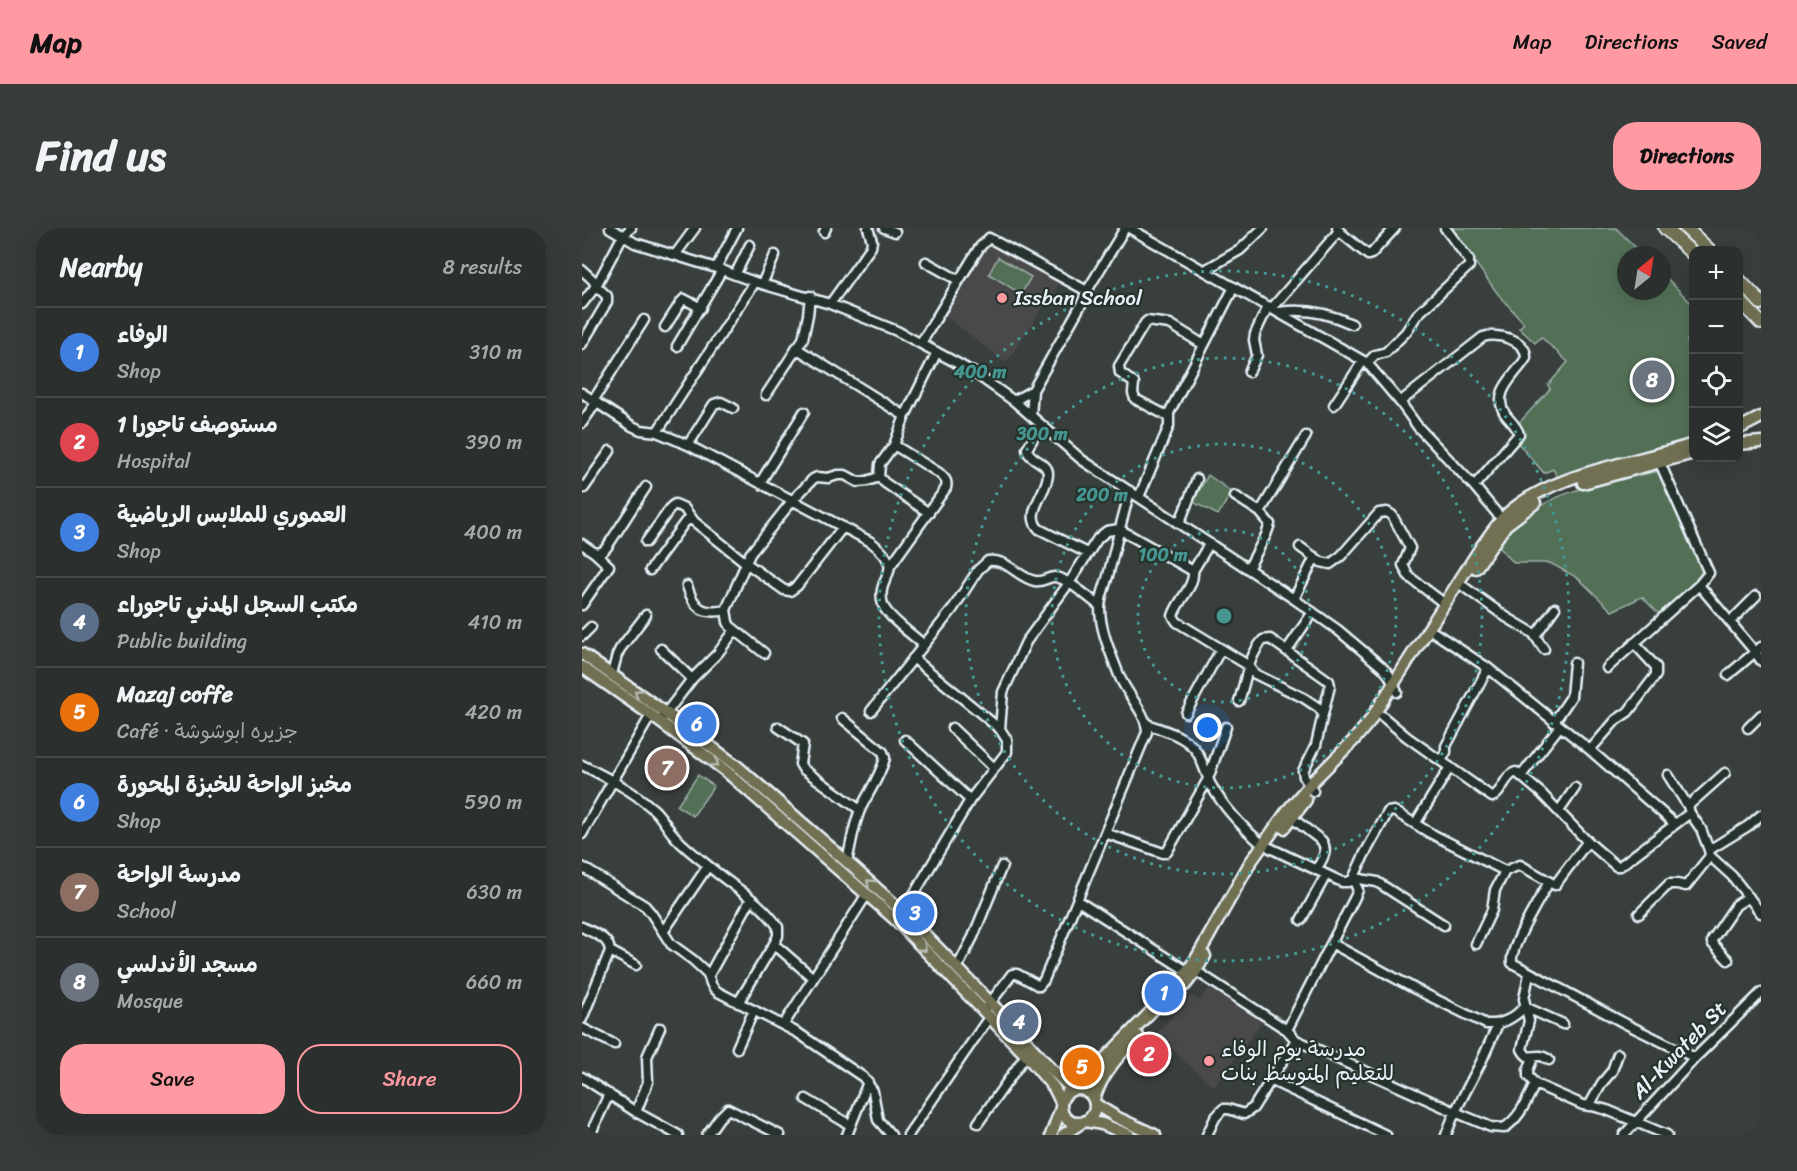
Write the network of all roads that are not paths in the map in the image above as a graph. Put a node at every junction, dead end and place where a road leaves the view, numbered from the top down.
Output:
1 (610, 228) edge
2 (631, 228) edge
3 (695, 228) edge
4 (737, 228) edge
5 (868, 228) edge
6 (884, 228) edge
7 (1127, 228) edge
8 (1263, 228) edge
9 (1395, 228) edge
10 (1445, 228) edge
11 (1665, 228) edge
12 (1686, 228) edge
13 (1338, 229) edge
14 (895, 232) dead end
15 (622, 237) junction
16 (750, 245) dead end
17 (1705, 246) edge
18 (1689, 250) edge
19 (675, 255) junction
20 (775, 255) dead end
21 (926, 262) dead end
22 (719, 269) junction
23 (582, 270) edge
24 (1204, 270) junction
25 (735, 275) junction
26 (958, 280) junction
27 (759, 283) junction
28 (1743, 284) edge
29 (596, 286) junction
30 (1234, 287) junction
31 (1087, 291) junction
32 (810, 296) junction
33 (1739, 300) edge
34 (1761, 303) edge
35 (582, 304) edge
36 (830, 304) junction
37 (700, 308) junction
38 (1273, 309) junction
39 (644, 320) dead end
40 (1761, 322) edge
41 (1352, 324) dead end
42 (665, 327) dead end
43 (921, 343) junction
44 (582, 344) edge
45 (1204, 345) junction
46 (677, 346) dead end
47 (796, 348) junction
48 (937, 352) junction
49 (1365, 362) junction
50 (1249, 372) dead end
51 (1033, 390) junction
52 (582, 393) edge
53 (766, 395) dead end
54 (1014, 401) junction
55 (594, 402) junction
56 (1401, 402) junction
57 (1334, 405) dead end
58 (733, 408) dead end
59 (804, 412) dead end
60 (905, 416) junction
61 (1031, 416) junction
62 (1168, 417) junction
63 (1761, 417) edge
64 (582, 423) edge
65 (1041, 425) junction
66 (1743, 426) edge
67 (657, 432) junction
68 (1306, 436) dead end
69 (1761, 442) edge
70 (1743, 444) edge
71 (688, 445) junction
72 (894, 445) junction
73 (1689, 446) edge
74 (610, 451) dead end
75 (1689, 454) edge
76 (1660, 463) junction
77 (879, 477) junction
78 (1197, 479) dead end
79 (1582, 479) junction
80 (760, 483) junction
81 (1474, 486) junction
82 (646, 487) dead end
83 (583, 489) edge
84 (1130, 491) junction
85 (1235, 496) dead end
86 (1139, 497) junction
87 (792, 501) junction
88 (1260, 512) junction
89 (929, 513) junction
90 (693, 520) junction
91 (1504, 523) junction
92 (1179, 524) junction
93 (843, 527) junction
94 (1119, 529) junction
95 (646, 542) dead end
96 (582, 544) edge
97 (1209, 544) junction
98 (1300, 547) dead end
99 (595, 553) junction
100 (1087, 553) junction
101 (1315, 557) junction
102 (746, 563) junction
103 (891, 564) junction
104 (1248, 568) junction
105 (650, 570) dead end
106 (1193, 571) junction
107 (1070, 583) junction
108 (1698, 585) junction
109 (687, 586) dead end
110 (1464, 587) junction
111 (1756, 596) dead end
112 (1294, 599) junction
113 (1445, 604) junction
114 (582, 605) edge
115 (1100, 606) junction
116 (1556, 608) dead end
117 (726, 610) junction
118 (1313, 612) junction
119 (646, 615) dead end
120 (1730, 622) junction
121 (591, 627) dead end
122 (735, 630) junction
123 (1435, 633) junction
124 (582, 636) edge
125 (1535, 636) junction
126 (1634, 644) junction
127 (924, 645) junction
128 (1221, 649) junction
129 (661, 650) dead end
130 (1287, 650) junction
131 (1544, 650) dead end
132 (1758, 650) edge
133 (764, 653) dead end
134 (582, 654) edge
135 (914, 658) junction
136 (1761, 661) edge
137 (1574, 663) dead end
138 (1248, 666) junction
139 (1607, 668) dead end
140 (582, 669) edge
141 (1488, 669) junction
142 (612, 674) junction
143 (1728, 675) dead end
144 (692, 679) junction
145 (1396, 688) junction
146 (1239, 701) dead end
147 (871, 711) dead end
148 (1186, 713) dead end
149 (1323, 714) junction
150 (659, 716) junction
151 (1382, 716) junction
152 (1761, 716) edge
153 (842, 718) dead end
154 (1147, 724) junction
155 (1557, 724) junction
156 (778, 727) dead end
157 (1226, 727) dead end
158 (952, 728) dead end
159 (1748, 728) dead end
160 (1000, 729) junction
161 (905, 740) dead end
162 (1590, 750) junction
163 (1442, 761) junction
164 (582, 765) edge
165 (1450, 767) junction
166 (994, 768) junction
167 (1725, 773) dead end
168 (1668, 775) dead end
169 (1521, 776) junction
170 (1208, 779) junction
171 (613, 781) junction
172 (1311, 788) junction
173 (1575, 788) dead end
174 (970, 800) junction
175 (1689, 809) junction
176 (860, 810) junction
177 (1559, 811) junction
178 (1761, 815) edge
179 (1292, 818) junction
180 (1415, 824) junction
181 (1674, 824) junction
182 (1105, 833) junction
183 (582, 834) edge
184 (1588, 841) junction
185 (1267, 846) junction
186 (1710, 853) junction
187 (847, 862) junction
188 (1002, 866) dead end
189 (582, 867) edge
190 (708, 867) junction
191 (1316, 870) junction
192 (1505, 871) junction
193 (1326, 875) junction
194 (1353, 879) junction
195 (1549, 882) junction
196 (867, 894) junction
197 (1749, 897) junction
198 (751, 899) junction
199 (1078, 901) junction
200 (1761, 913) edge
201 (1639, 914) dead end
202 (900, 917) junction
203 (1301, 920) dead end
204 (1444, 924) dead end
205 (582, 927) edge
206 (663, 932) junction
207 (774, 944) junction
208 (1333, 944) junction
209 (1476, 944) dead end
210 (610, 951) junction
211 (1728, 960) dead end
212 (636, 965) dead end
213 (957, 968) junction
214 (1191, 971) junction
215 (1529, 974) junction
216 (709, 975) junction
217 (813, 978) junction
218 (1761, 993) edge
219 (738, 1002) junction
220 (1525, 1007) junction
221 (754, 1010) junction
222 (989, 1010) junction
223 (582, 1020) edge
224 (784, 1024) junction
225 (1498, 1024) junction
226 (1563, 1024) dead end
227 (582, 1028) edge
228 (660, 1028) dead end
229 (1287, 1030) junction
230 (1131, 1038) junction
231 (1296, 1040) junction
232 (614, 1044) dead end
233 (737, 1047) dead end
234 (1618, 1054) dead end
235 (1026, 1055) junction
236 (1533, 1058) junction
237 (1695, 1058) junction
238 (1549, 1060) dead end
239 (582, 1077) edge
240 (1272, 1081) junction
241 (867, 1083) junction
242 (1535, 1084) junction
243 (1076, 1089) junction
244 (609, 1094) junction
245 (806, 1099) dead end
246 (1094, 1102) junction
247 (1061, 1105) junction
248 (1589, 1106) junction
249 (636, 1112) junction
250 (1455, 1112) junction
251 (1083, 1122) junction
252 (1635, 1122) junction
253 (978, 1123) dead end
254 (850, 1125) junction
255 (590, 1135) edge
256 (678, 1135) edge
257 (707, 1135) edge
258 (780, 1135) edge
259 (847, 1135) edge
260 (891, 1135) edge
261 (908, 1135) edge
262 (1051, 1135) edge
263 (1063, 1135) edge
264 (1129, 1135) edge
265 (1155, 1135) edge
266 (1207, 1135) edge
267 (1386, 1135) edge
268 (1446, 1135) edge
269 (1624, 1135) edge
270 (1667, 1135) edge

1 - 15 street
2 - 15 street
3 - 19 street
4 - 22 street
5 - 36 street
6 - 14 street
7 - 24 street
7 - 31 street
8 - 24 street
9 - 13 street
10 - 49 street
11 - 18 highway
12 - 17 highway
13 - 38 street
15 - 19 street
15 - 29 street
16 - 25 street
19 - 22 street
20 - 27 street
21 - 26 street
22 - 25 street
22 - 37 street
23 - 29 street
24 - 30 street
25 - 27 street
26 - 31 street
26 - 43 street
27 - 32 street
27 - 67 street
28 - 34 highway
29 - 35 street
29 - 44 street
30 - 38 street
30 - 45 street
31 - 51 street
32 - 36 street
32 - 47 street
33 - 40 highway
36 - 43 street
37 - 42 street
37 - 46 street
38 - 41 street
38 - 49 street
38 - 50 street
39 - 55 street
43 - 48 street
45 - 62 street
45 - 62 street
47 - 53 street
47 - 60 street
48 - 54 street
48 - 60 street
49 - 56 street
49 - 57 street
51 - 54 street
51 - 61 street
52 - 55 street
54 - 61 street
55 - 64 street
55 - 67 street
56 - 81 street
56 - 81 street
58 - 71 street
59 - 80 street
60 - 72 street
61 - 65 street
62 - 86 street
63 - 66 main road
65 - 84 street
65 - 100 street
67 - 71 street
68 - 88 street
69 - 70 main road
71 - 80 street
72 - 77 street
72 - 89 street
73 - 79 main road
74 - 83 street
75 - 76 main road
76 - 79 main road
76 - 108 street
77 - 87 street
77 - 89 street
78 - 92 street
79 - 91 main road
80 - 87 street
81 - 91 street
82 - 99 street
84 - 86 street
84 - 94 street
85 - 88 street
86 - 92 street
87 - 93 street
87 - 102 street
88 - 104 street
89 - 103 street
90 - 95 street
90 - 102 street
90 - 105 street
91 - 110 main road
91 - 113 main road
92 - 97 street
93 - 102 street
93 - 103 street
94 - 100 street
94 - 106 street
94 - 115 street
96 - 99 street
97 - 104 street
97 - 106 street
98 - 101 street
99 - 114 street
100 - 107 street
101 - 112 street
101 - 113 street
102 - 117 street
103 - 127 street
104 - 112 street
106 - 128 street
107 - 115 street
107 - 127 street
107 - 160 street
108 - 120 street
108 - 126 street
109 - 117 street
110 - 123 main road
110 - 125 street
111 - 120 street
112 - 118 street
113 - 145 main road
115 - 154 street
116 - 125 street
117 - 122 street
118 - 130 street
118 - 145 street
119 - 142 street
120 - 132 street
121 - 124 street
122 - 133 street
122 - 144 street
123 - 141 street
123 - 145 main road
125 - 131 street
126 - 139 street
126 - 162 street
127 - 135 street
128 - 138 street
128 - 148 street
129 - 144 street
130 - 138 street
130 - 149 street
132 - 136 street
132 - 143 street
134 - 142 main road
135 - 147 street
135 - 160 street
137 - 155 street
138 - 146 street
138 - 149 street
140 - 150 main road
141 - 155 street
141 - 163 street
150 -> 142 main road
144 - 150 street
145 - 151 main road
145 - 172 main road
149 - 172 street
150 - 171 street
150 - 187 main road
150 -> 196 main road
151 - 163 street
151 - 172 main road
152 - 159 street
153 - 176 street
154 - 170 street
154 - 182 street
155 - 162 street
155 - 169 street
156 - 176 street
157 - 170 street
158 - 166 street
160 - 166 street
161 - 174 street
162 - 181 street
163 - 165 street
164 - 171 street
165 - 169 street
165 - 180 street
166 - 174 street
167 - 175 street
168 - 175 street
169 - 177 street
170 - 182 street
170 - 185 street
171 - 183 street
171 - 190 street
172 - 179 main road
172 - 185 main road
173 - 177 street
174 - 202 street
175 - 181 street
175 - 186 street
176 - 187 street
177 - 184 street
178 - 186 street
179 - 185 main road
179 - 191 street
180 - 192 street
180 - 194 street
181 - 184 street
182 - 199 street
184 - 195 street
185 - 191 street
185 - 214 main road
186 - 197 street
186 - 201 street
202 -> 187 main road
188 - 213 street
189 - 206 street
190 - 198 street
190 - 206 street
191 - 193 street
192 - 195 street
192 - 209 street
193 - 194 street
193 - 203 street
194 - 204 street
194 - 208 street
195 - 215 street
196 - 202 main road
196 - 217 street
197 - 200 street
197 - 211 street
198 - 207 street
198 - 216 street
199 - 214 street
199 - 222 street
202 - 213 main road
202 -> 222 main road
205 - 210 street
206 - 216 street
207 - 217 street
207 - 219 street
208 - 225 street
208 - 229 street
210 - 212 street
210 - 223 street
213 - 222 main road
214 - 229 street
214 - 230 main road
215 - 220 street
215 - 237 street
216 - 219 street
217 - 224 street
218 - 237 street, Al-Kwateb St
219 - 221 street
220 - 225 street
220 - 226 street
220 - 236 street
221 - 224 street
221 - 233 street
222 - 235 main road
222 - 243 main road
222 - 261 street
224 - 241 street
225 - 250 street
227 - 232 street
228 - 249 street
229 - 231 street
230 - 243 main road
230 - 246 main road
231 - 240 street
231 - 250 street
234 - 248 street
235 - 247 main road
235 - 253 street
236 - 238 street
236 - 242 street
237 - 252 street, Al-Kwateb St
239 - 244 street
240 - 266 street
240 - 267 street
241 - 254 street
241 - 260 street
242 - 248 street
242 - 250 street
243 - 246 main road
243 - 247 main road
244 - 249 street
244 - 255 street
245 - 254 street
246 - 251 main road
246 - 265 main road
247 - 251 main road
247 - 262 main road
248 - 252 street
249 - 256 street
250 - 268 street
251 - 263 main road
251 - 264 main road
252 - 269 street, Al-Kwateb St
252 - 270 street
254 - 259 street
257 - 258 street

